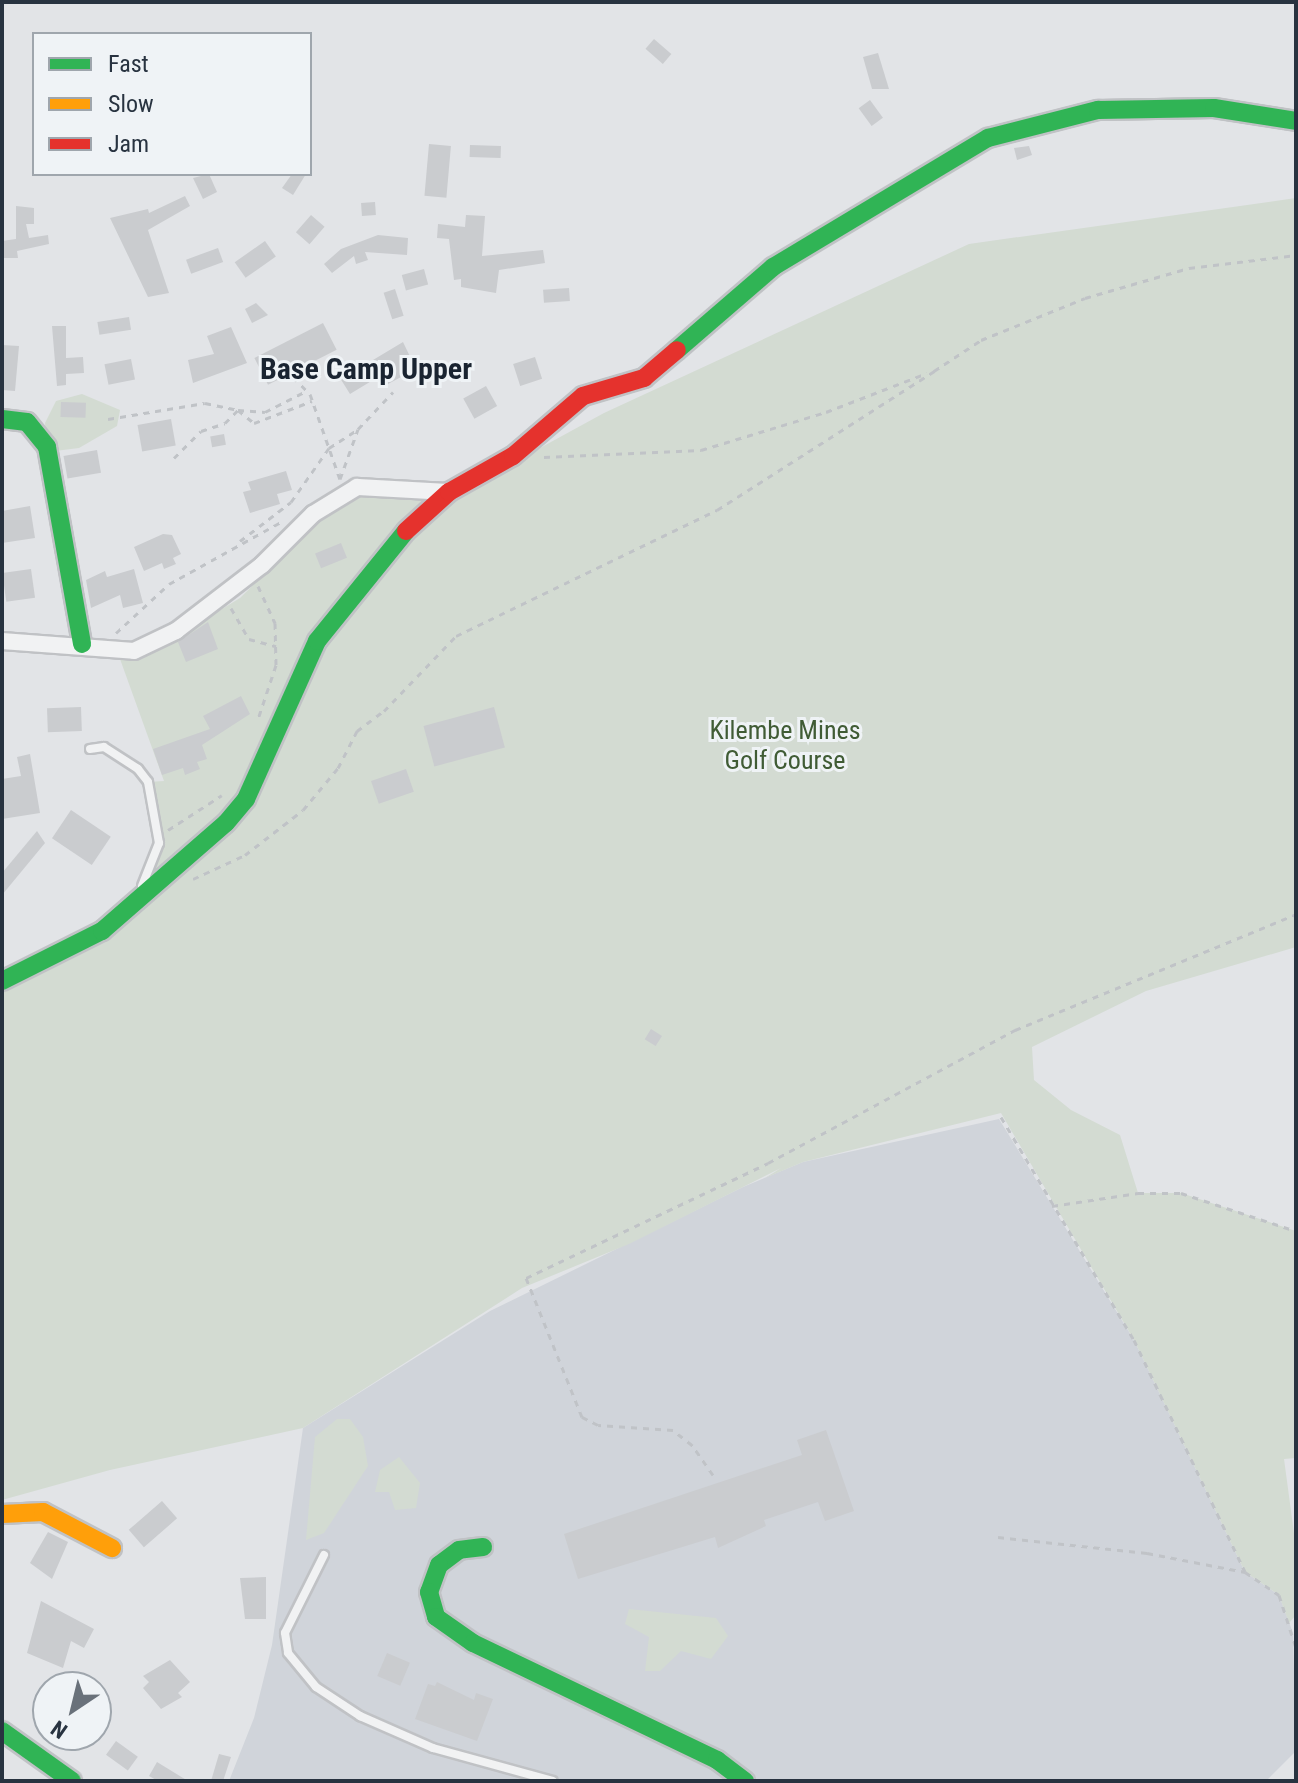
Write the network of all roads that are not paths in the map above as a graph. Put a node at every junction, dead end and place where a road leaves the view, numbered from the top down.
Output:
1 (1296, 121) edge
2 (2, 419) edge
3 (449, 492) junction
4 (2, 641) edge
5 (82, 644) junction
6 (90, 749) dead end
7 (136, 902) junction
8 (2, 981) edge
9 (2, 1514) edge
10 (483, 1547) dead end
11 (112, 1548) dead end
12 (324, 1555) dead end
13 (2, 1731) edge
14 (72, 1781) edge
15 (553, 1781) edge
16 (745, 1781) edge

1 - 3 street
2 - 5 street
3 - 5 street
3 - 7 street
4 - 5 street
6 - 7 lane
7 - 8 street
9 - 11 street
10 - 16 street
12 - 15 lane
13 - 14 street

